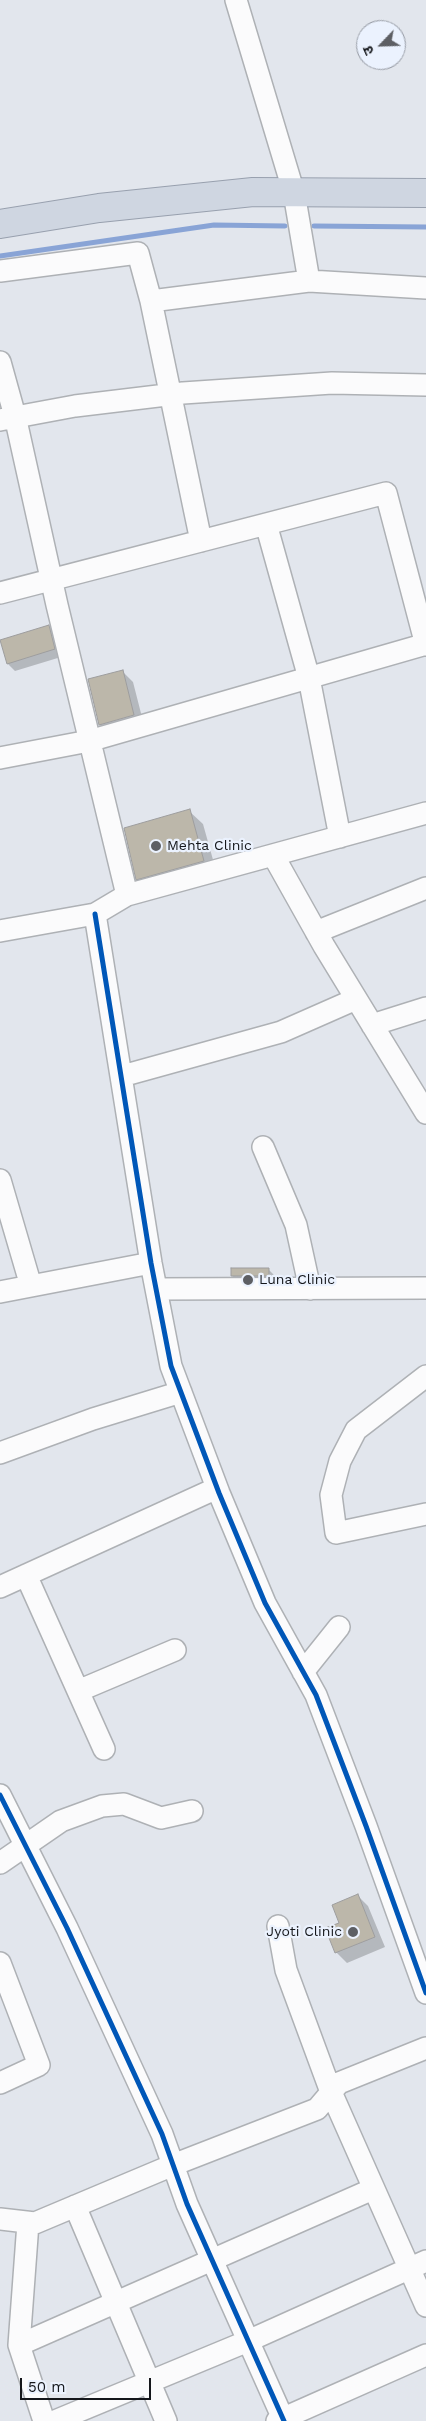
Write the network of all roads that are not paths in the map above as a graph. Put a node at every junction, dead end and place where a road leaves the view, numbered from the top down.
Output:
1 (236, 0) edge
2 (294, 192) junction
3 (426, 193) edge
4 (0, 224) edge
5 (0, 272) edge
6 (309, 281) junction
7 (426, 288) edge
8 (150, 300) junction
9 (0, 362) edge
10 (426, 385) edge
11 (169, 395) junction
12 (8, 418) edge
13 (266, 524) junction
14 (201, 542) junction
15 (52, 581) junction
16 (0, 593) edge
17 (426, 644) edge
18 (309, 678) junction
19 (89, 740) junction
20 (0, 758) edge
21 (426, 813) edge
22 (340, 837) junction
23 (273, 855) junction
24 (426, 888) edge
25 (127, 895) junction
26 (95, 914) junction
27 (0, 931) edge
28 (316, 932) junction
29 (356, 999) junction
30 (426, 1008) edge
31 (372, 1025) junction
32 (122, 1076) junction
33 (426, 1114) edge
34 (263, 1147) dead end
35 (0, 1180) edge
36 (151, 1263) junction
37 (31, 1286) junction
38 (426, 1288) edge
39 (156, 1289) junction
40 (310, 1289) junction
41 (0, 1292) edge
42 (426, 1376) edge
43 (181, 1392) junction
44 (0, 1453) edge
45 (217, 1488) junction
46 (426, 1514) edge
47 (26, 1575) junction
48 (0, 1587) edge
49 (339, 1627) dead end
50 (175, 1650) dead end
51 (303, 1672) junction
52 (78, 1691) junction
53 (104, 1749) dead end
54 (0, 1795) edge
55 (192, 1811) dead end
56 (26, 1846) junction
57 (0, 1863) edge
58 (278, 1926) dead end
59 (0, 1963) edge
60 (426, 1993) edge
61 (426, 2048) edge
62 (0, 2083) edge
63 (331, 2092) junction
64 (173, 2165) junction
65 (373, 2188) junction
66 (75, 2206) junction
67 (0, 2219) edge
68 (28, 2223) junction
69 (212, 2259) junction
70 (418, 2265) edge
71 (114, 2302) junction
72 (426, 2306) edge
73 (248, 2341) junction
74 (19, 2345) junction
75 (426, 2355) edge
76 (149, 2382) junction
77 (281, 2420) edge
78 (44, 2421) edge
79 (55, 2421) edge
80 (166, 2421) edge

1 - 2 street
2 - 3 highway
2 - 4 highway
2 - 6 street
5 - 8 street
6 - 7 street
6 - 8 street
8 - 11 street
9 - 12 street
10 - 11 street
11 - 12 street
11 - 14 street
12 - 15 street
13 - 14 street
13 - 17 street
13 - 18 street
14 - 15 street
15 - 16 street
15 - 19 street
17 - 18 street
18 - 19 street
18 - 22 street
19 - 20 street
19 - 25 street
21 - 22 street
22 - 23 street
23 - 25 street
23 - 28 street
24 - 28 street
25 - 26 street
26 - 27 street
26 - 32 street
28 - 29 street
29 - 31 street
29 - 32 street
30 - 31 street
31 - 33 street
32 - 36 street
34 - 40 street
35 - 37 street
36 - 37 street
36 - 39 street
37 - 41 street
38 - 40 street
39 - 40 street
39 - 43 street
42 - 46 street
43 - 44 street
43 - 45 street
45 - 47 street
45 - 51 street
47 - 48 street
47 - 52 street
49 - 51 street
50 - 52 street
51 - 60 street
52 - 53 street
54 - 56 street
55 - 56 street
56 - 57 street
56 - 64 street
58 - 63 street
59 - 62 street
61 - 63 street
63 - 64 street
63 - 65 street
64 - 66 street
64 - 69 street
65 - 69 street
65 - 70 street
66 - 68 street
66 - 71 street
67 - 68 street
68 - 74 street
69 - 71 street
69 - 73 street
70 - 72 street
70 - 73 street
71 - 74 street
71 - 76 street
73 - 76 street
73 - 77 street
74 - 78 street
75 - 77 street
76 - 79 street
76 - 80 street

